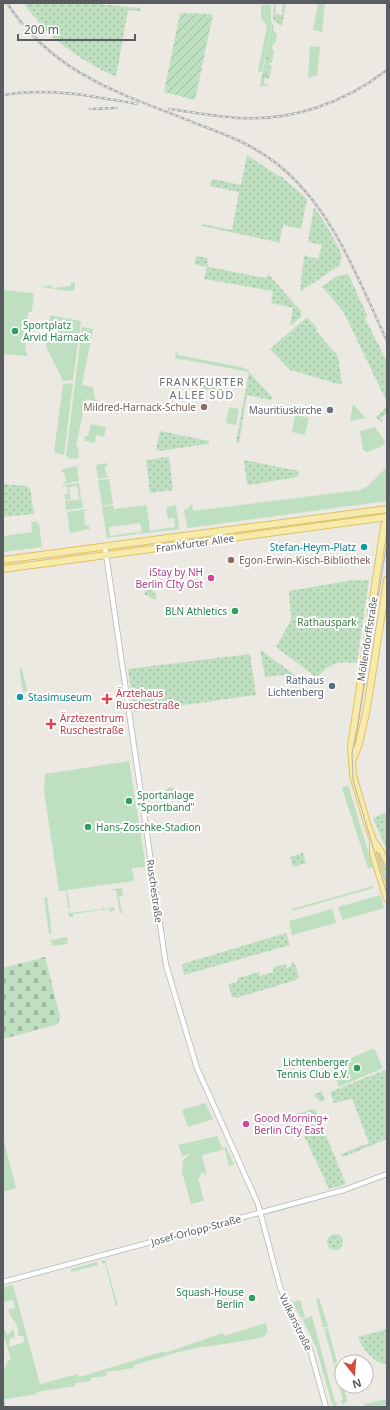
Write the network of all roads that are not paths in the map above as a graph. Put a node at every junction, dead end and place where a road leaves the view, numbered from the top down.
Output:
1 (387, 509) edge
2 (387, 518) edge
3 (105, 547) junction
4 (106, 554) junction
5 (3, 560) edge
6 (3, 568) edge
7 (387, 580) edge
8 (352, 760) junction
9 (373, 840) junction
10 (387, 866) edge
11 (387, 899) edge
12 (387, 1174) edge
13 (261, 1213) junction
14 (3, 1282) edge
15 (326, 1407) edge

1 - 3 main road, Frankfurter Allee
2 - 4 main road, Frankfurter Allee
2 - 8 main road, Möllendorffstraße
3 - 4 street, Ruschestraße
3 - 5 main road, Frankfurter Allee
4 - 6 main road, Frankfurter Allee
4 - 13 street, Ruschestraße
7 - 8 main road, Möllendorffstraße
8 - 9 main road, Möllendorffstraße
9 - 10 main road, Möllendorffstraße
9 - 11 main road, Möllendorffstraße
12 - 13 street, Josef-Orlopp-Straße
13 - 14 street, Josef-Orlopp-Straße
13 - 15 street, Vulkanstraße

